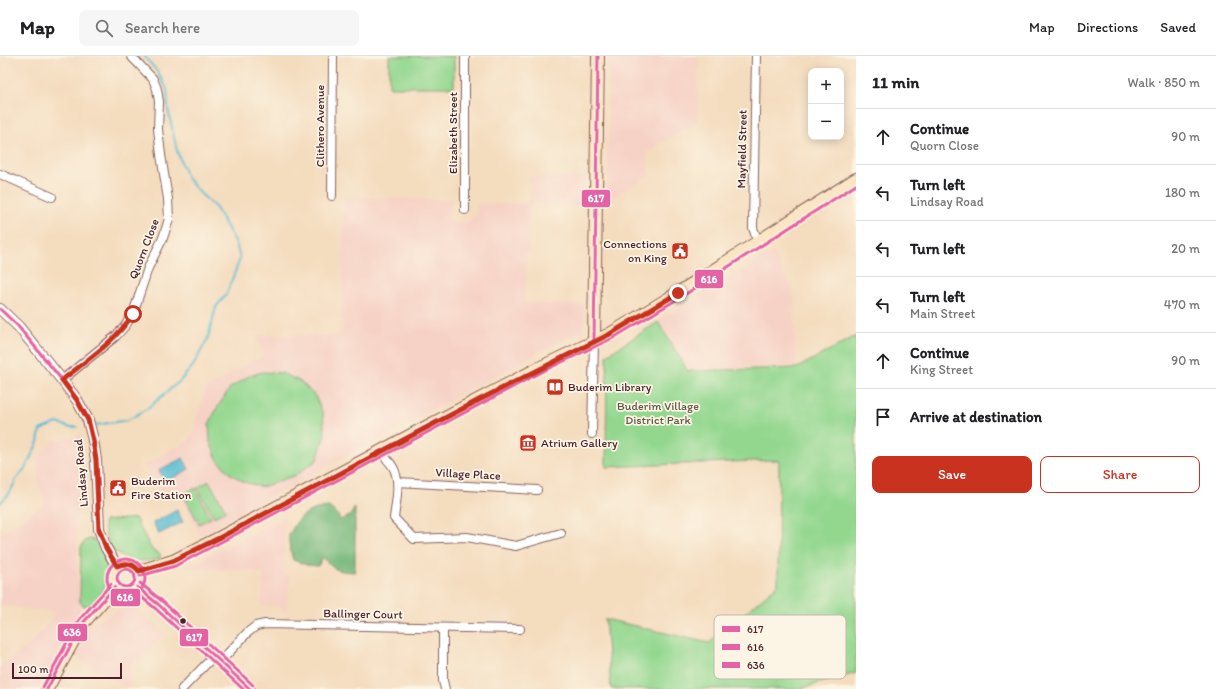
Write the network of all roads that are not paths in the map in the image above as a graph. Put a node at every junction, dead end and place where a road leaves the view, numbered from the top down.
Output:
1 (131, 56) edge
2 (333, 56) edge
3 (465, 56) edge
4 (598, 56) edge
5 (756, 56) edge
6 (0, 174) edge
7 (856, 179) edge
8 (332, 196) dead end
9 (52, 197) dead end
10 (464, 210) dead end
11 (758, 242) junction
12 (0, 309) edge
13 (594, 341) junction
14 (62, 380) junction
15 (592, 434) dead end
16 (381, 451) junction
17 (398, 482) junction
18 (537, 490) dead end
19 (561, 534) dead end
20 (117, 566) junction
21 (139, 571) junction
22 (115, 587) junction
23 (137, 587) junction
24 (443, 628) junction
25 (520, 629) dead end
26 (217, 659) junction
27 (47, 689) edge
28 (182, 689) edge
29 (250, 689) edge
30 (445, 689) edge

1 - 14 street, Quorn Close
2 - 8 street, Clithero Avenue
3 - 10 street, Elizabeth Street
4 - 13 main road
5 - 11 street, Mayfield Street
6 - 9 street
7 - 11 main road
11 - 13 main road
12 - 14 street, Lindsay Road
13 - 15 street
13 - 16 main road
14 - 20 street, Lindsay Road
16 - 17 street
16 - 21 main road
17 - 18 street, Village Place
17 - 19 street
20 - 21 main road
20 - 22 main road
21 - 23 main road
22 - 23 main road
22 - 27 main road
23 - 26 street
24 - 25 street, Ballinger Court
24 - 26 street, Ballinger Court
24 - 30 street
26 - 28 street, Ballinger Court
26 - 29 street

